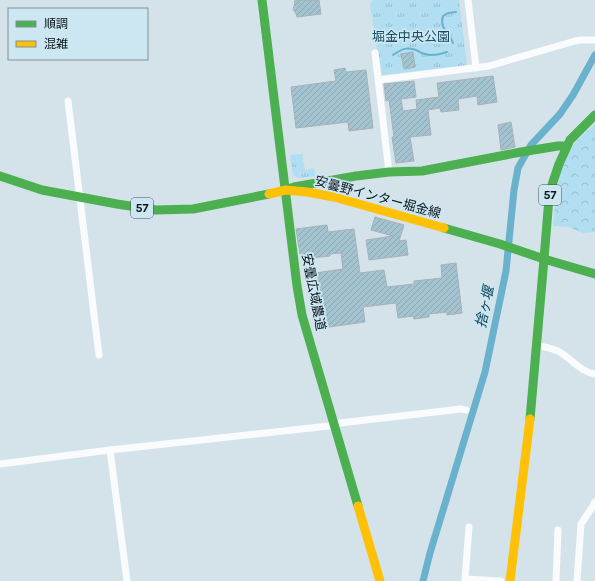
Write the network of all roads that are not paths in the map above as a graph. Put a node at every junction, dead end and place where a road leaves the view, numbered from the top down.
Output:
1 (262, 0) edge
2 (468, 0) edge
3 (595, 40) edge
4 (375, 53) dead end
5 (476, 68) junction
6 (378, 80) junction
7 (68, 100) dead end
8 (595, 115) edge
9 (566, 146) junction
10 (389, 172) junction
11 (0, 176) edge
12 (286, 190) junction
13 (80, 197) junction
14 (544, 259) junction
15 (595, 274) edge
16 (536, 345) junction
17 (99, 355) dead end
18 (595, 374) edge
19 (466, 410) dead end
20 (335, 425) junction
21 (110, 450) junction
22 (0, 464) edge
23 (595, 502) edge
24 (592, 514) edge
25 (470, 527) dead end
26 (558, 530) dead end
27 (127, 581) edge
28 (380, 581) edge
29 (501, 581) edge
30 (510, 581) edge
31 (556, 581) edge
32 (577, 581) edge

1 - 12 street, 安曇広域農道
2 - 5 street
3 - 5 street
4 - 6 street
5 - 6 street
6 - 10 street
7 - 13 street
8 - 9 street, 57
9 - 10 street
9 - 14 street, 57
10 - 12 street
11 - 13 street, 安曇野インター堀金線 / 57
12 - 13 street, 安曇野インター堀金線 / 57
12 - 14 street, 安曇野インター堀金線 / 57
12 - 20 street, 安曇広域農道
13 - 17 street
14 - 15 street, 安曇野インター堀金線
14 - 16 street
16 - 18 street
16 - 30 street
19 - 20 street
20 - 21 street
20 - 28 street, 安曇広域農道
21 - 22 street
21 - 27 street
23 - 24 street
24 - 32 street
25 - 29 street
26 - 31 street

